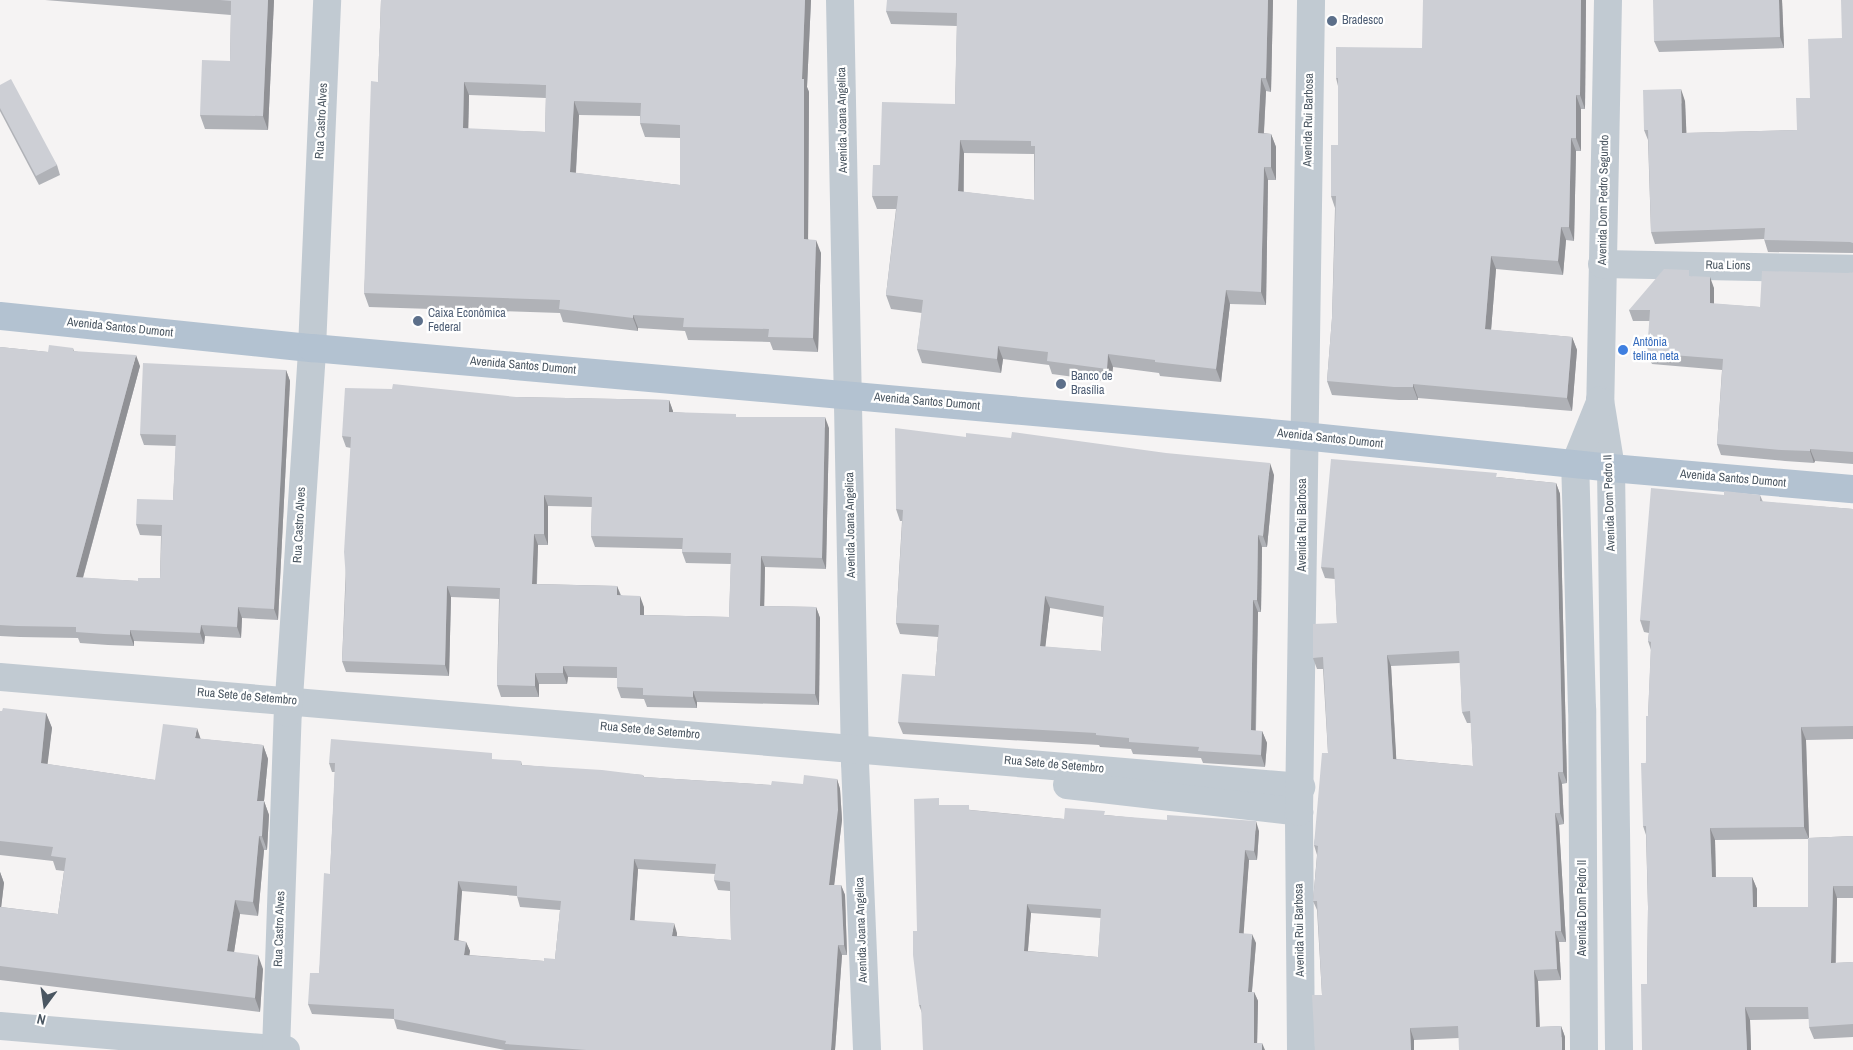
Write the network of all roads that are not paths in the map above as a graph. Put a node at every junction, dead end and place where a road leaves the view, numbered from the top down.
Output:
1 (328, 0) edge
2 (840, 0) edge
3 (1312, 0) edge
4 (1608, 0) edge
5 (1602, 264) junction
6 (1853, 269) edge
7 (0, 316) edge
8 (312, 348) junction
9 (849, 395) junction
10 (1600, 400) junction
11 (1303, 436) junction
12 (1575, 464) junction
13 (1611, 468) junction
14 (1853, 489) edge
15 (0, 677) edge
16 (0, 688) edge
17 (289, 707) junction
18 (1615, 708) junction
19 (1582, 709) junction
20 (856, 756) junction
21 (1300, 799) junction
22 (1618, 983) junction
23 (1583, 984) junction
24 (0, 1026) edge
25 (279, 1050) edge
26 (867, 1050) edge
27 (1302, 1050) edge
28 (1584, 1050) edge
29 (1619, 1050) edge

1 - 8 street, Rua Castro Alves
2 - 9 street, Avenida Joana Angelica
3 - 11 street, Avenida Rui Barbosa
4 - 5 street, Avenida Dom Pedro Segundo
5 - 6 street, Rua Lions
5 - 10 street, Avenida Dom Pedro Segundo
7 - 8 main road, Avenida Santos Dumont
8 - 9 main road, Avenida Santos Dumont
8 - 17 street, Rua Castro Alves
9 - 11 main road, Avenida Santos Dumont
9 - 20 street, Avenida Joana Angelica
10 - 12 street, Avenida Dom Pedro II
10 - 13 street, Avenida Dom Pedro II
11 - 12 main road, Avenida Santos Dumont
11 - 21 street, Avenida Rui Barbosa
12 - 13 main road, Avenida Santos Dumont
12 - 19 street, Avenida Dom Pedro II
13 - 14 main road, Avenida Santos Dumont
13 - 18 street, Avenida Dom Pedro II
15 - 17 street, Rua Sete de Setembro
16 - 17 street, Rua Sete de Setembro
17 - 20 street, Rua Sete de Setembro
17 - 25 street, Rua Castro Alves
18 - 19 street
18 - 22 street, Avenida Dom Pedro II
19 - 23 street, Avenida Dom Pedro II
20 - 21 street, Rua Sete de Setembro
20 - 26 street, Avenida Joana Angelica
21 - 27 street, Avenida Rui Barbosa
22 - 23 street
22 - 29 street, Avenida Dom Pedro II
23 - 28 street, Avenida Dom Pedro II
24 - 25 street

